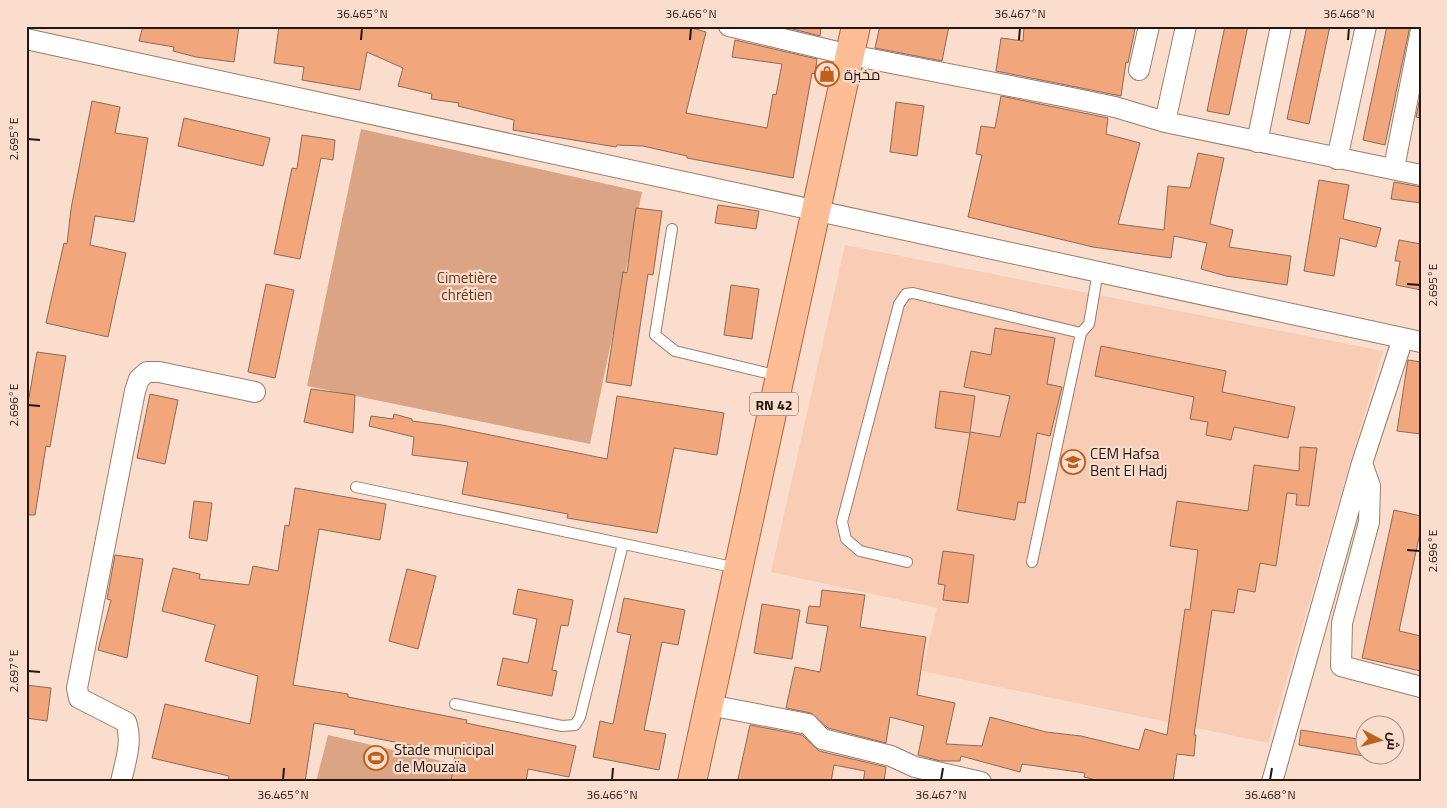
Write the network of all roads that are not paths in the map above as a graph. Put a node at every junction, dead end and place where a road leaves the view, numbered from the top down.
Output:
1 (729, 26) edge
2 (856, 26) edge
3 (1149, 26) edge
4 (1186, 26) edge
5 (1281, 26) edge
6 (1366, 26) edge
7 (1421, 30) edge
8 (26, 39) edge
9 (850, 55) junction
10 (1139, 70) dead end
11 (1165, 122) junction
12 (1257, 142) junction
13 (1337, 159) junction
14 (1394, 168) junction
15 (1421, 175) edge
16 (816, 210) junction
17 (672, 229) dead end
18 (1098, 271) junction
19 (1081, 333) junction
20 (1412, 340) edge
21 (780, 376) junction
22 (255, 392) dead end
23 (1362, 463) junction
24 (356, 487) dead end
25 (624, 544) junction
26 (906, 562) dead end
27 (1032, 562) dead end
28 (738, 568) junction
29 (1421, 687) edge
30 (455, 704) dead end
31 (709, 705) junction
32 (121, 782) edge
33 (692, 782) edge
34 (981, 782) edge
35 (1272, 782) edge

1 - 9 street
2 - 9 main road, RN 42
3 - 10 street
4 - 11 street
5 - 12 street
6 - 13 street
7 - 14 street
8 - 16 street
9 - 11 street
9 - 16 main road, RN 42
11 - 12 street
12 - 13 street
13 - 14 street
14 - 15 street
16 - 18 street
16 - 21 main road, RN 42
17 - 21 lane
18 - 19 lane
18 - 20 street
19 - 26 lane
19 - 27 lane
20 - 23 street
21 - 28 main road, RN 42
22 - 32 street
23 - 29 street
23 - 35 street
24 - 25 lane
25 - 28 lane
25 - 30 lane
28 - 31 main road, RN 42
31 - 33 main road, RN 42
31 - 34 street

